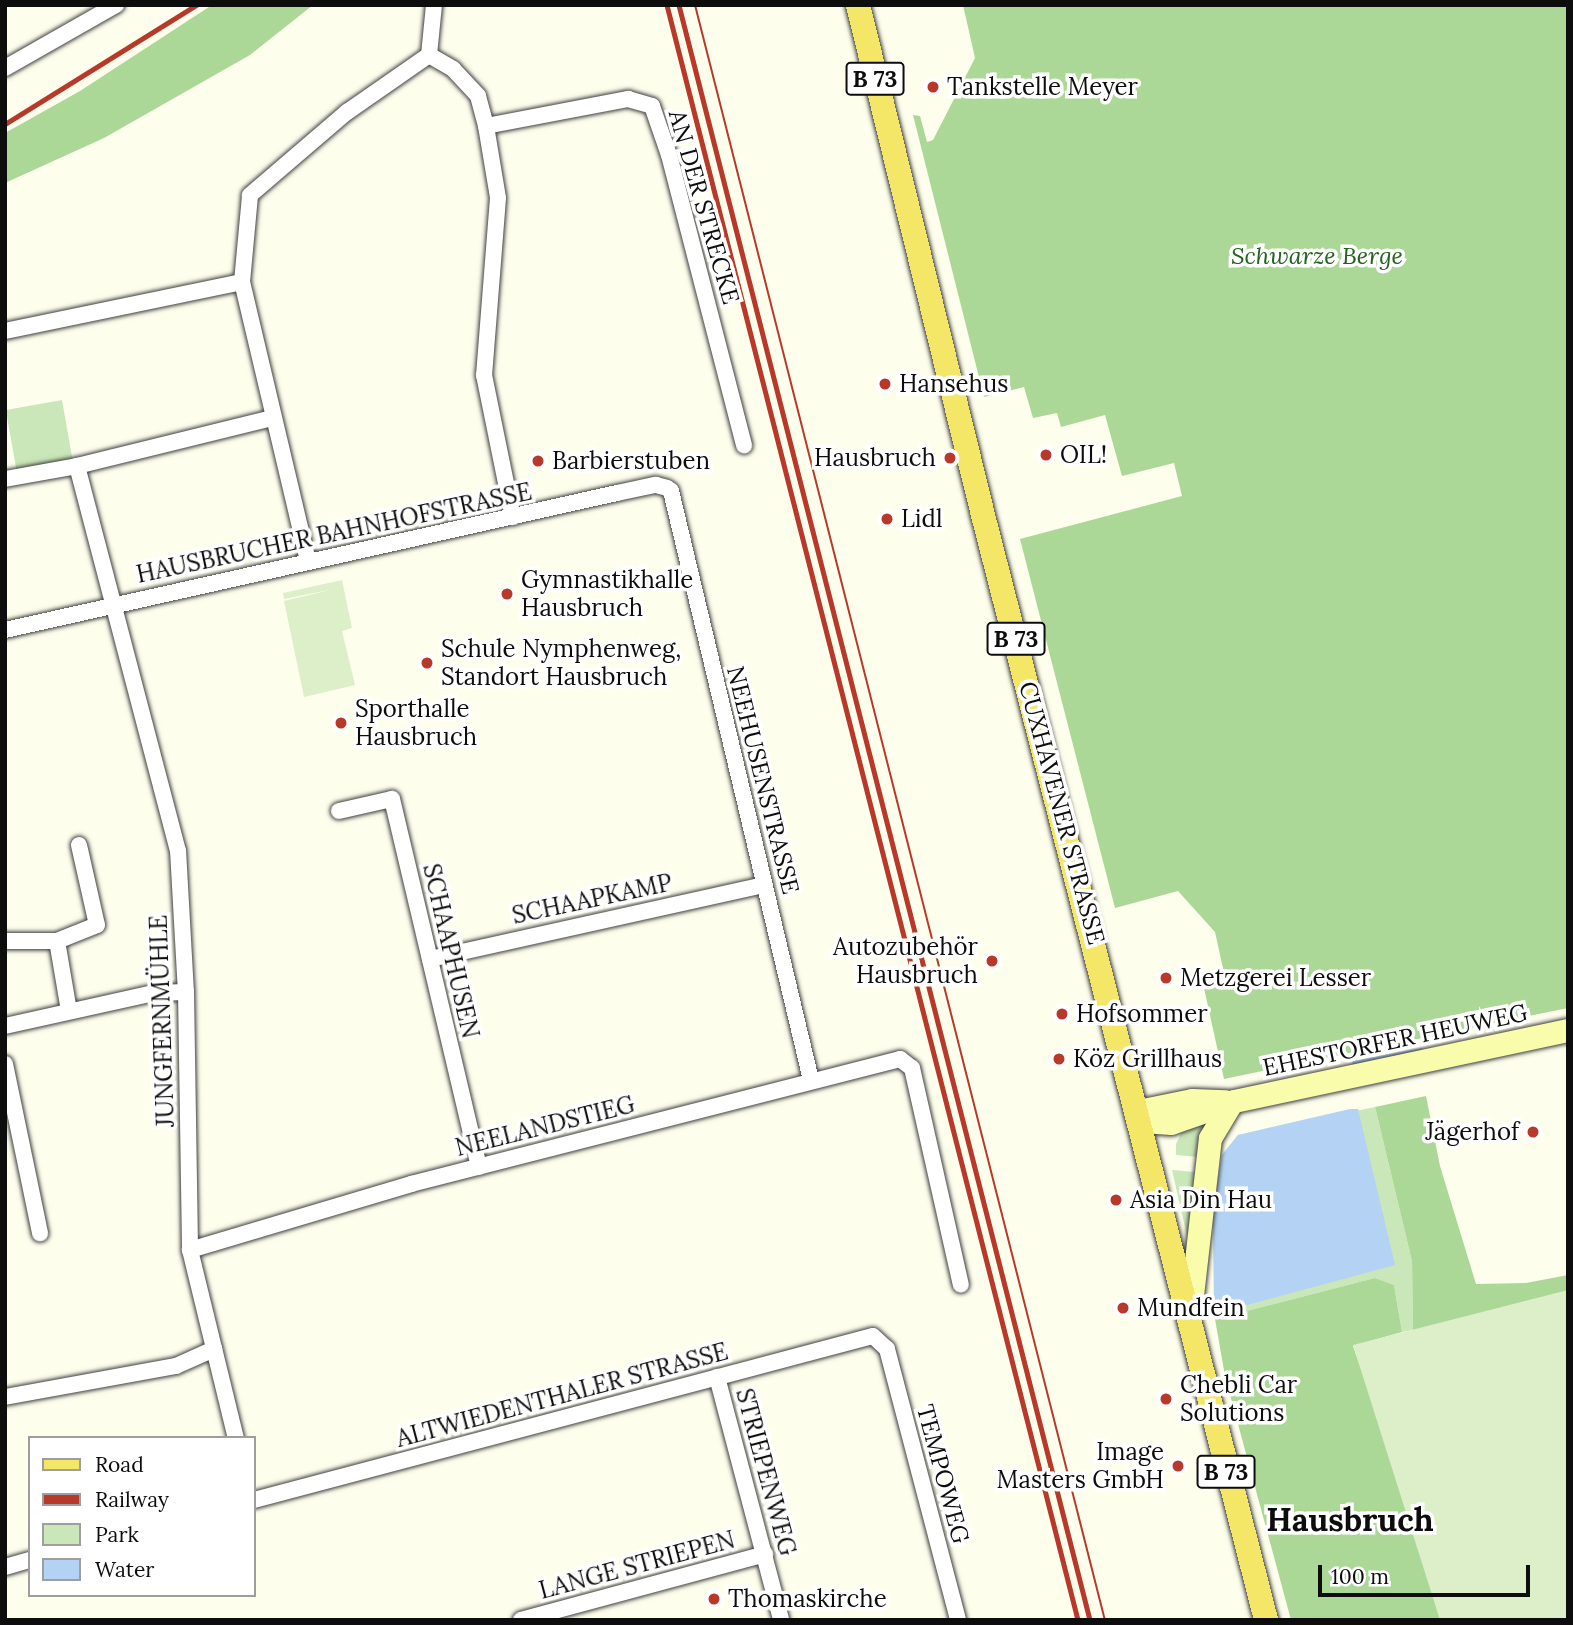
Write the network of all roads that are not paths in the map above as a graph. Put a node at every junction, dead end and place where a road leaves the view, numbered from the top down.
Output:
1 (117, 5) edge
2 (434, 5) edge
3 (858, 5) edge
4 (429, 55) junction
5 (5, 68) edge
6 (486, 126) junction
7 (242, 282) junction
8 (5, 331) edge
9 (273, 418) junction
10 (744, 445) dead end
11 (77, 466) junction
12 (5, 479) edge
13 (671, 491) joint
14 (513, 517) junction
15 (308, 561) junction
16 (116, 604) junction
17 (5, 630) edge
18 (339, 811) dead end
19 (79, 845) dead end
20 (764, 885) junction
21 (5, 941) edge
22 (57, 941) junction
23 (429, 959) junction
24 (186, 992) junction
25 (69, 1011) junction
26 (5, 1027) edge
27 (1568, 1030) edge
28 (5, 1064) edge
29 (811, 1080) junction
30 (1234, 1101) junction
31 (1138, 1111) junction
32 (479, 1167) junction
33 (40, 1233) dead end
34 (190, 1250) junction
35 (961, 1285) dead end
36 (1190, 1323) junction
37 (882, 1340) joint
38 (214, 1349) junction
39 (717, 1377) junction
40 (5, 1398) edge
41 (236, 1436) edge
42 (256, 1499) edge
43 (765, 1554) junction
44 (28, 1561) edge
45 (5, 1567) edge
46 (521, 1620) edge
47 (781, 1620) edge
48 (958, 1620) edge
49 (1266, 1620) edge

1 - 5 street
2 - 4 street
3 - 31 main road, CUXHAVENER STRASSE / B 73
4 - 6 street
4 - 7 street
6 - 10 street, AN DER STRECKE
6 - 14 street
7 - 8 street
7 - 9 street
9 - 11 street
9 - 15 street
11 - 12 street
11 - 16 street, JUNGFERNMÜHLE
13 - 14 street, HAUSBRUCHER BAHNHOFSTRASSE
13 - 20 street, NEEHUSENSTRASSE
14 - 15 street, HAUSBRUCHER BAHNHOFSTRASSE
15 - 16 street, HAUSBRUCHER BAHNHOFSTRASSE
16 - 17 street, HAUSBRUCHER BAHNHOFSTRASSE
16 - 24 street, JUNGFERNMÜHLE
18 - 23 street, SCHAAPHUSEN
19 - 22 street
20 - 23 street, SCHAAPKAMP
20 - 29 street, NEEHUSENSTRASSE
21 - 22 street
22 - 25 street
23 - 32 street, SCHAAPHUSEN
24 - 25 street
24 - 34 street, JUNGFERNMÜHLE
25 - 26 street
27 - 30 main road, EHESTORFER HEUWEG
28 - 33 street
29 - 32 street, NEELANDSTIEG
29 - 35 street, NEELANDSTIEG
30 - 31 main road, EHESTORFER HEUWEG
30 - 36 main road
31 - 36 main road, CUXHAVENER STRASSE / B 73
32 - 34 street, NEELANDSTIEG
34 - 38 street, JUNGFERNMÜHLE
36 - 49 main road, CUXHAVENER STRASSE / B 73
37 - 39 street, ALTWIEDENTHALER STRASSE
37 - 48 street, TEMPOWEG
38 - 40 street
38 - 41 street, JUNGFERNMÜHLE
39 - 42 street, ALTWIEDENTHALER STRASSE
39 - 43 street, STRIEPENWEG
43 - 46 street, LANGE STRIEPEN
43 - 47 street, STRIEPENWEG
44 - 45 street

